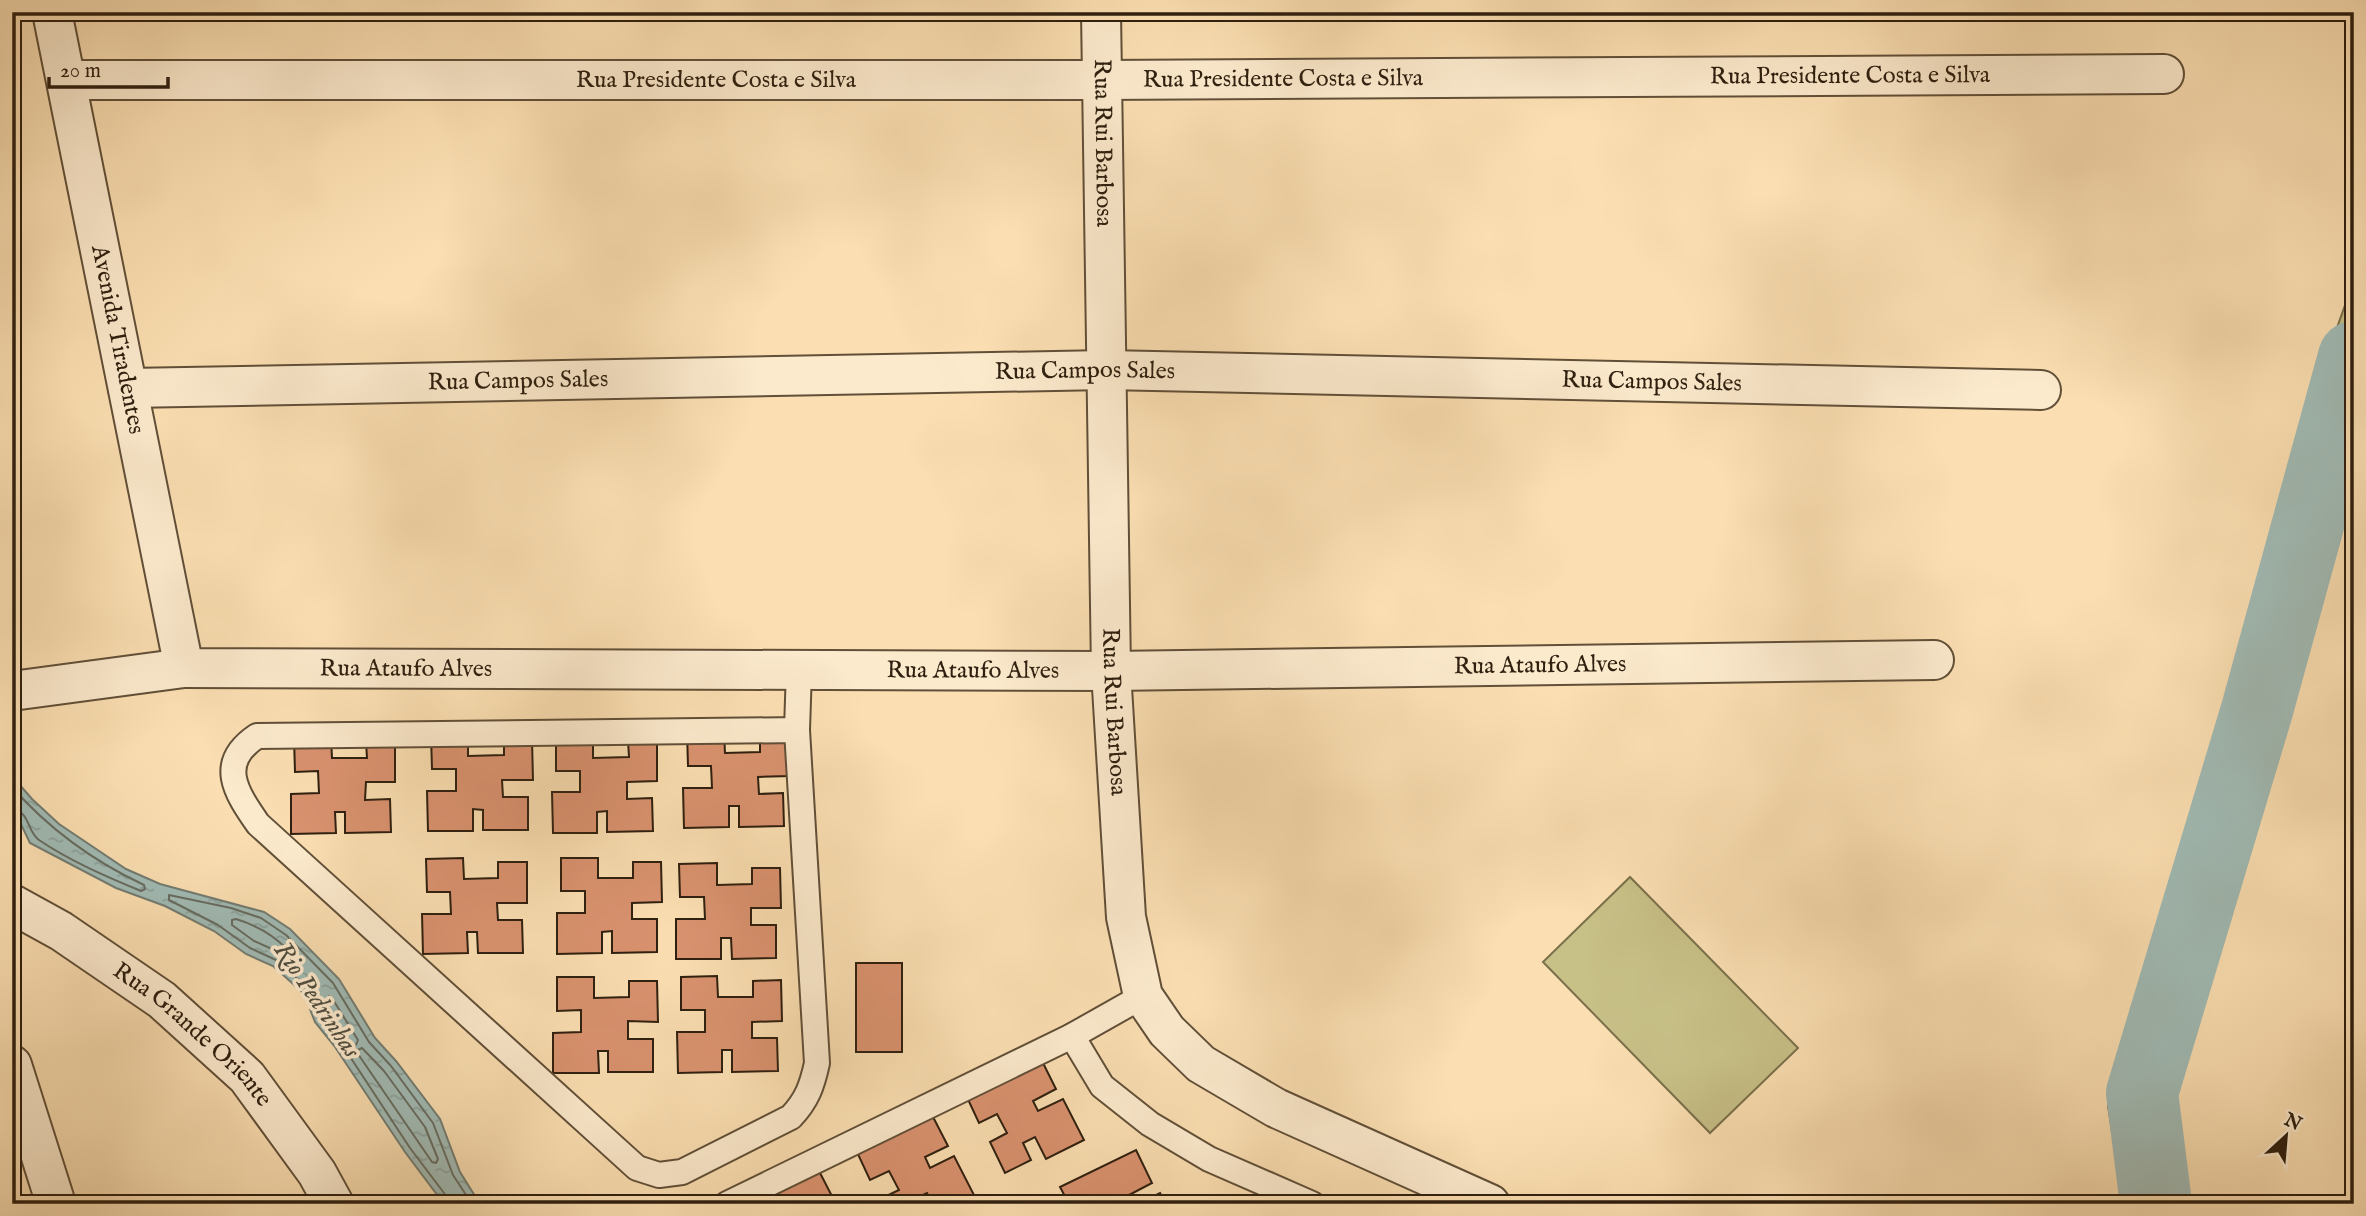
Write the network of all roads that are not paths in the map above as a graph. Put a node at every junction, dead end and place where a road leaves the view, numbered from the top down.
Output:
1 (52, 12) edge
2 (1101, 12) edge
3 (2164, 74) dead end
4 (67, 80) junction
5 (1102, 80) junction
6 (1106, 370) junction
7 (128, 388) junction
8 (2042, 390) dead end
9 (1934, 660) dead end
10 (184, 668) junction
11 (799, 669) junction
12 (1111, 671) junction
13 (12, 691) edge
14 (797, 730) junction
15 (12, 904) edge
16 (1143, 996) junction
17 (1072, 1036) junction
18 (12, 1065) edge
19 (56, 1204) edge
20 (334, 1204) edge
21 (727, 1204) edge
22 (1312, 1204) edge
23 (1490, 1204) edge

1 - 4 street, Avenida Tiradentes
2 - 5 street, Rua Rui Barbosa
3 - 5 street, Rua Presidente Costa e Silva
4 - 5 street, Rua Presidente Costa e Silva
4 - 7 street, Avenida Tiradentes
5 - 6 street, Rua Rui Barbosa
6 - 7 street, Rua Campos Sales
6 - 8 street, Rua Campos Sales
6 - 12 street, Rua Rui Barbosa
7 - 10 street, Avenida Tiradentes
9 - 12 street, Rua Ataufo Alves
10 - 11 street, Rua Ataufo Alves
10 - 13 street, Rua Ataufo Alves
11 - 12 street, Rua Ataufo Alves
11 - 14 lane
12 - 16 street, Rua Rui Barbosa
14 - 14 lane
15 - 20 street, Rua Grande Oriente
16 - 17 lane
16 - 23 street, Rua Rui Barbosa
17 - 21 lane
17 - 22 lane
18 - 19 street

